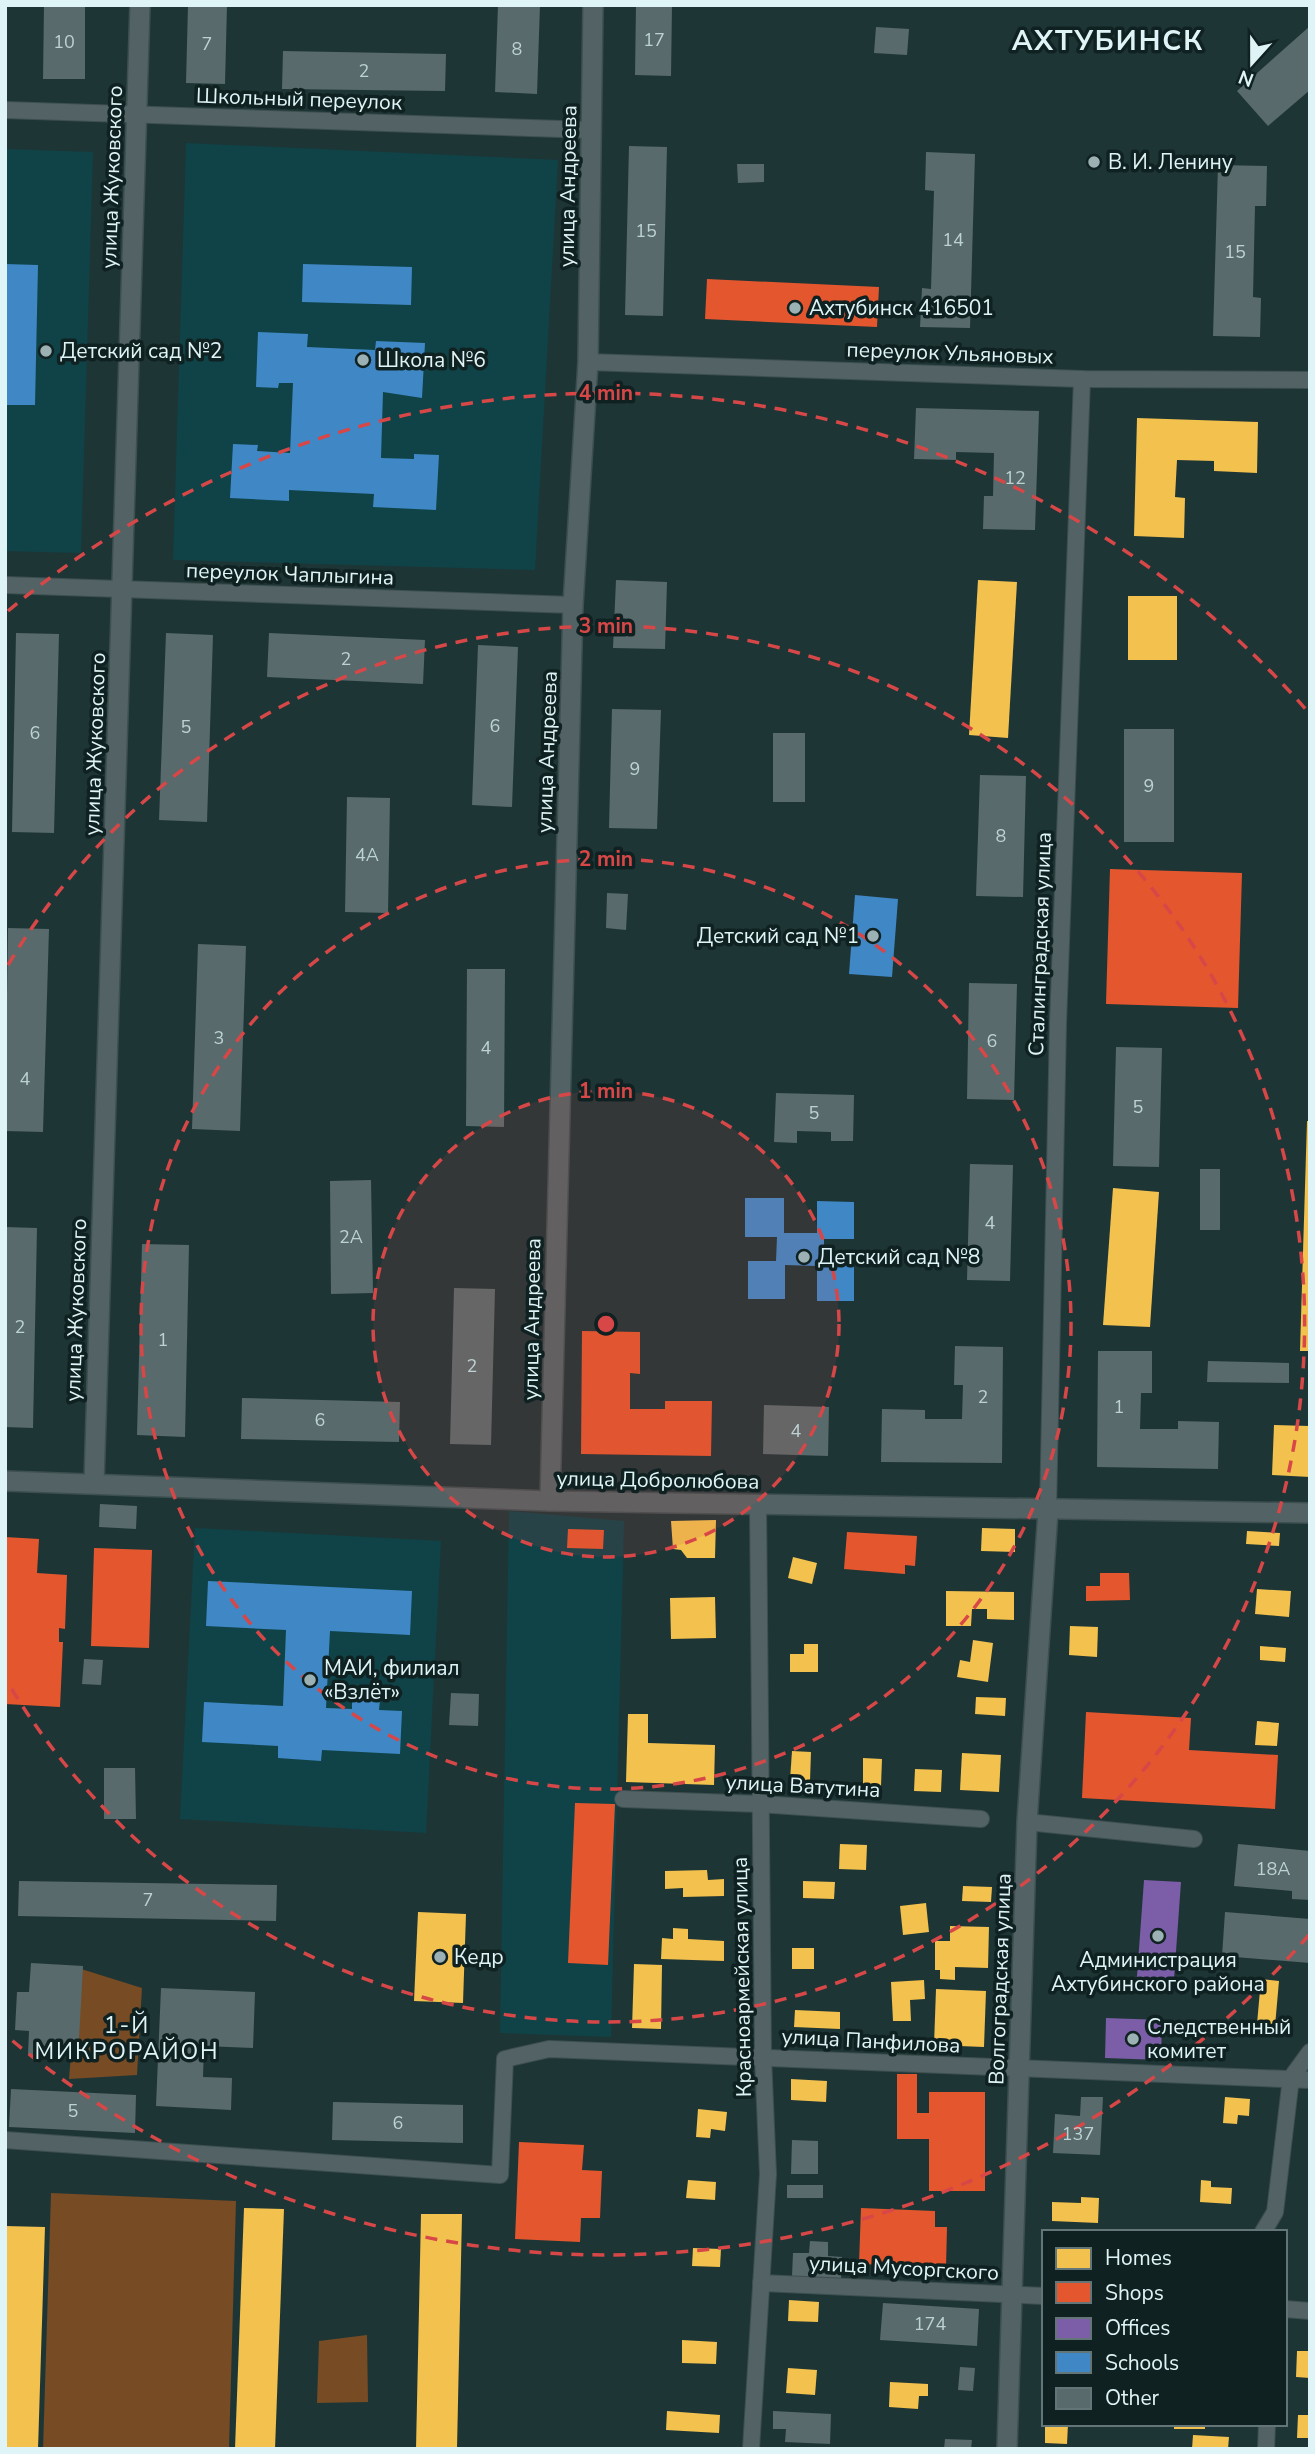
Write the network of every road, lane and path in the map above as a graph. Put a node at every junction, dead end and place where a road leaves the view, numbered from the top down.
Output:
1 (140, 5) edge
2 (593, 5) edge
3 (5, 110) edge
4 (137, 114) junction
5 (591, 130) junction
6 (588, 362) junction
7 (1082, 379) junction
8 (1310, 380) edge
9 (5, 585) edge
10 (123, 589) junction
11 (573, 605) junction
12 (5, 1481) edge
13 (94, 1483) junction
14 (550, 1501) junction
15 (758, 1503) junction
16 (1048, 1511) junction
17 (1310, 1513) edge
18 (623, 1799) dead end
19 (760, 1804) junction
20 (981, 1818) dead end
21 (1027, 1822) junction
22 (1194, 1839) dead end
23 (1310, 2052) edge
24 (763, 2057) junction
25 (1020, 2070) junction
26 (1291, 2078) junction
27 (1310, 2080) edge
28 (5, 2140) edge
29 (1264, 2230) edge
30 (761, 2283) junction
31 (1011, 2294) junction
32 (1042, 2296) edge
33 (1287, 2309) edge
34 (1310, 2311) edge
35 (1266, 2426) edge
36 (751, 2449) edge
37 (1007, 2449) edge
38 (1266, 2449) edge

1 - 4 street, улица Жуковского
2 - 5 street, улица Андреева
3 - 4 street, Школьный переулок
4 - 5 street, Школьный переулок
4 - 10 street, улица Жуковского
5 - 6 street, улица Андреева
6 - 7 street, переулок Ульяновых
6 - 11 street, улица Андреева
7 - 8 street, переулок Ульяновых
7 - 16 street, Сталинградская улица
9 - 10 street, переулок Чаплыгина
10 - 11 street, переулок Чаплыгина
10 - 13 street, улица Жуковского
11 - 14 street, улица Андреева
12 - 13 street, улица Добролюбова
13 - 14 street, улица Добролюбова
14 - 15 street, улица Добролюбова
15 - 16 street, улица Добролюбова
15 - 19 street, Красноармейская улица
16 - 17 street, улица Добролюбова
16 - 21 street, Волгоградская улица
18 - 19 street, улица Ватутина
19 - 20 street, улица Ватутина
19 - 24 street, Красноармейская улица
21 - 22 street
21 - 25 street, Волгоградская улица
23 - 26 street
24 - 25 street, улица Панфилова
24 - 28 street, улица Панфилова
24 - 30 street, Красноармейская улица
25 - 26 street, улица Панфилова
25 - 31 street, Волгоградская улица
26 - 27 street, улица Панфилова
26 - 29 street
30 - 31 street, улица Мусоргского
30 - 36 street, Красноармейская улица
31 - 32 street, улица Мусоргского
31 - 37 street, Волгоградская улица
33 - 34 street
35 - 38 street

